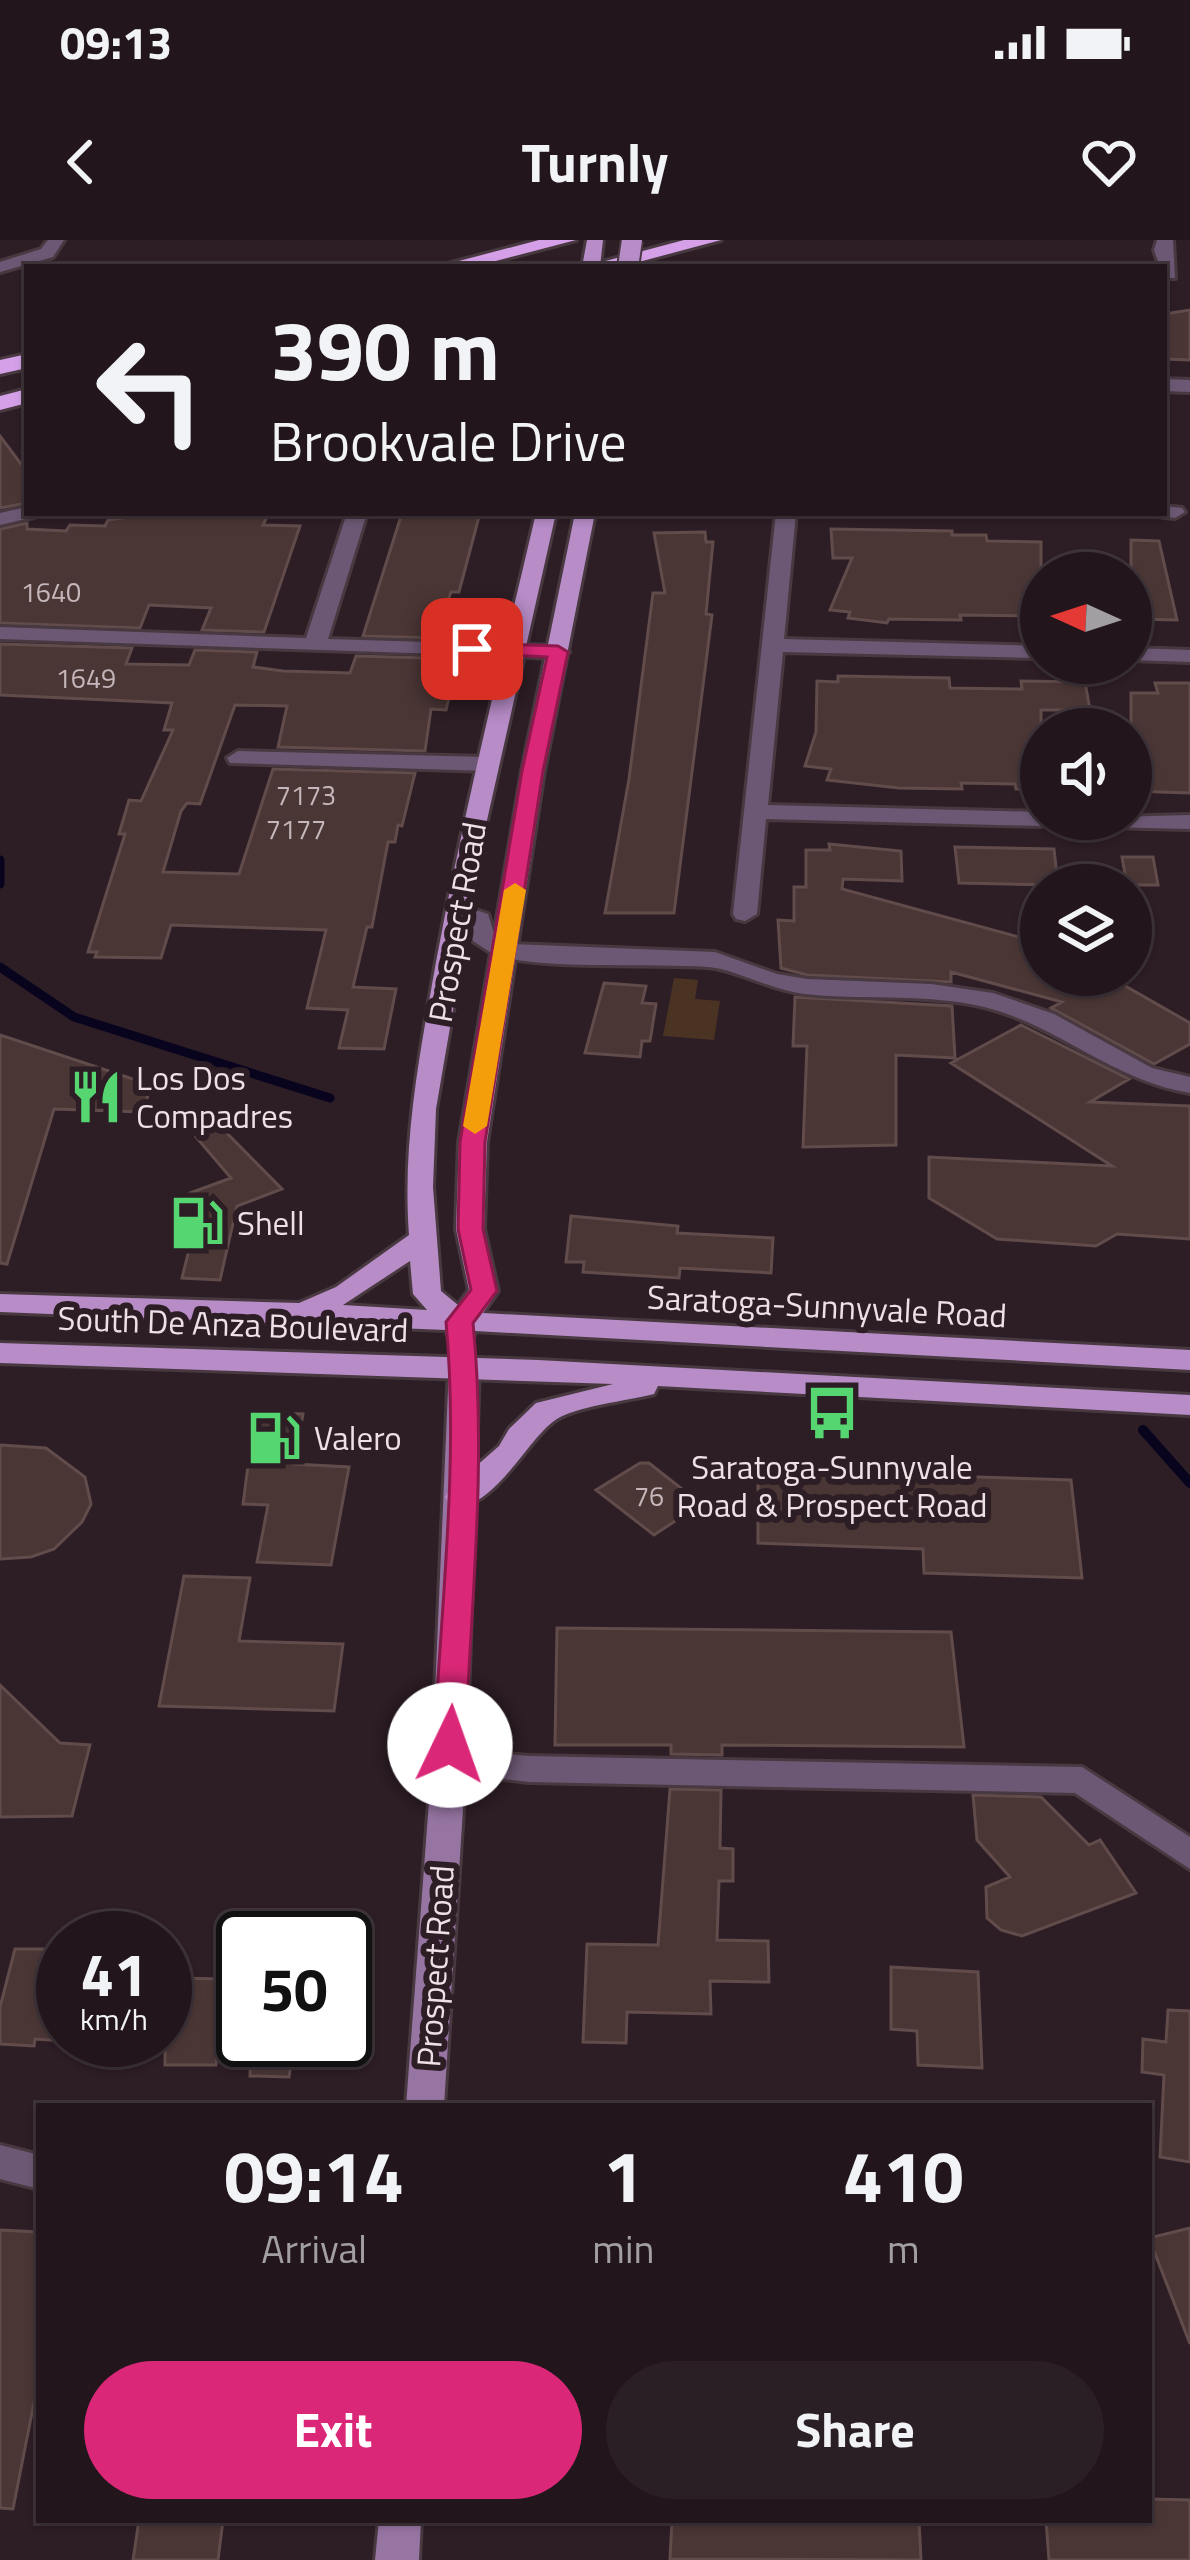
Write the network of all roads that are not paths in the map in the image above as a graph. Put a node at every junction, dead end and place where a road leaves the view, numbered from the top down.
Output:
1 (56, 240) edge
2 (566, 240) edge
3 (711, 240) edge
4 (459, 264) edge
5 (605, 264) edge
6 (0, 267) edge
7 (356, 516) edge
8 (545, 516) edge
9 (584, 516) edge
10 (786, 516) edge
11 (0, 634) edge
12 (315, 645) junction
13 (773, 645) junction
14 (515, 650) junction
15 (1020, 651) edge
16 (558, 652) junction
17 (1152, 655) edge
18 (1190, 656) edge
19 (238, 758) dead end
20 (488, 764) junction
21 (755, 812) junction
22 (1020, 818) edge
23 (1152, 821) edge
24 (1190, 822) edge
25 (458, 911) junction
26 (745, 914) dead end
27 (505, 951) junction
28 (1190, 1084) edge
29 (422, 1238) junction
30 (0, 1303) edge
31 (293, 1312) junction
32 (460, 1322) junction
33 (0, 1353) edge
34 (1190, 1360) edge
35 (464, 1367) junction
36 (681, 1380) junction
37 (1190, 1405) edge
38 (461, 1497) junction
39 (449, 1762) junction
40 (1190, 1855) edge
41 (425, 2103) edge
42 (0, 2162) edge
43 (36, 2171) edge
44 (400, 2523) edge
45 (397, 2560) edge

1 - 6 street
2 - 4 highway
3 - 5 highway
7 - 12 street
8 - 14 main road, Prospect Road
9 - 16 main road, Prospect Road
10 - 13 street
11 - 12 street
12 - 14 street
13 - 15 street
13 - 21 street
14 - 16 street
14 - 20 main road, Prospect Road
16 - 27 main road, Prospect Road
17 - 18 street
19 - 20 street
20 - 25 main road, Prospect Road
21 - 22 street
21 - 26 street
23 - 24 street
25 - 27 street
25 - 29 main road, Prospect Road
27 - 28 street
27 - 32 main road, Prospect Road
29 - 31 main road
29 - 32 main road, Prospect Road
30 - 31 main road, South De Anza Boulevard
31 - 32 main road, South De Anza Boulevard
32 - 34 main road, Saratoga-Sunnyvale Road
32 - 35 main road, Prospect Road
33 - 35 main road, South De Anza Boulevard
35 - 36 main road
35 - 38 main road, Prospect Road
36 - 37 main road
36 - 38 main road
38 - 39 main road, Prospect Road
39 - 40 street
39 - 41 main road, Prospect Road
42 - 43 street
44 - 45 main road

